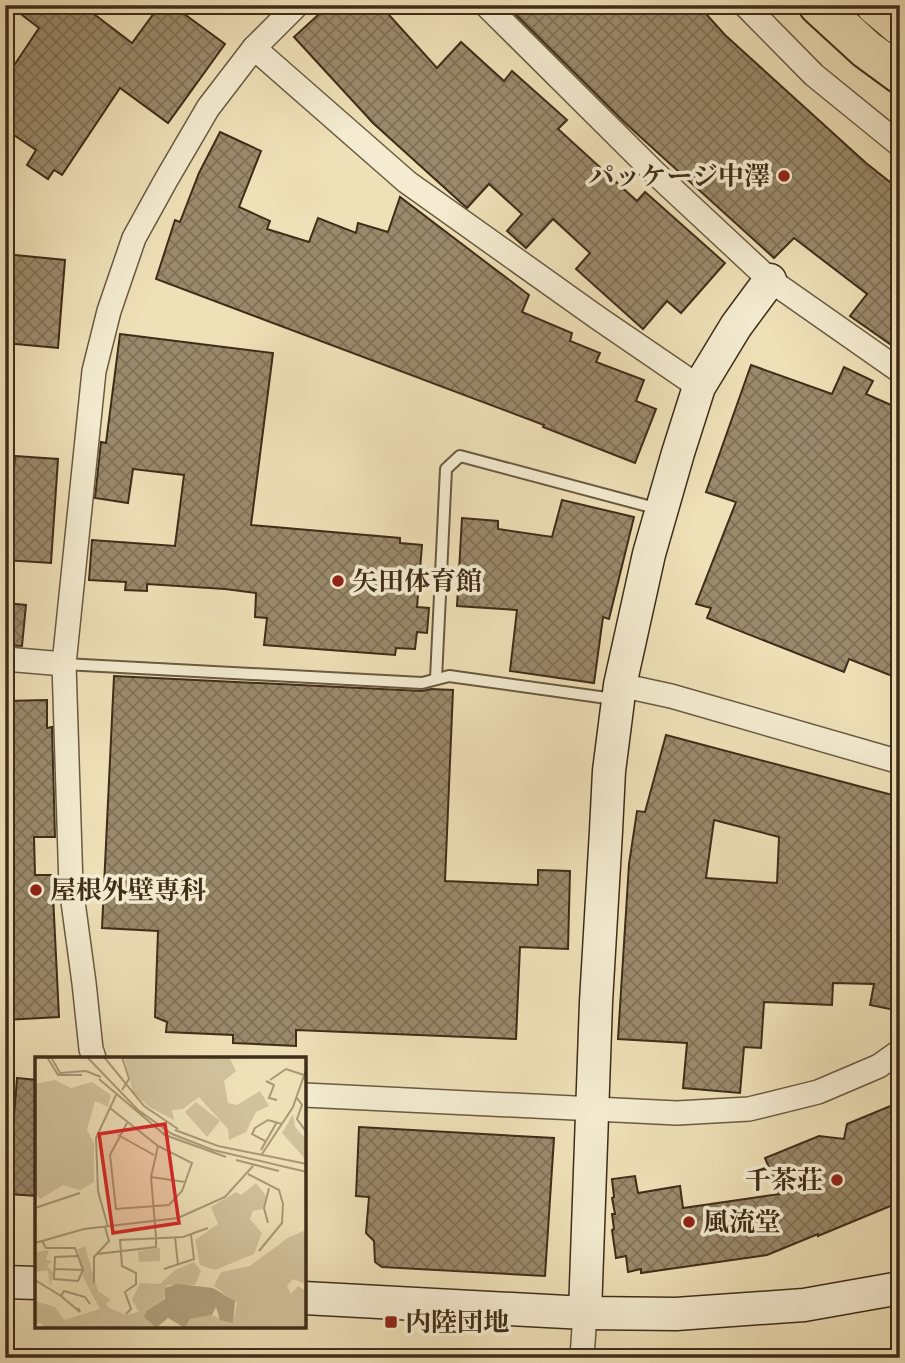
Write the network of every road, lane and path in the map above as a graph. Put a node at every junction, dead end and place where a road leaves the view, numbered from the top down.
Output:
1 (297, 5) edge
2 (486, 5) edge
3 (745, 5) edge
4 (818, 5) edge
5 (875, 5) edge
6 (900, 26) edge
7 (254, 48) junction
8 (866, 49) junction
9 (900, 74) edge
10 (900, 80) edge
11 (900, 145) edge
12 (769, 280) junction
13 (900, 372) edge
14 (699, 387) junction
15 (662, 510) junction
16 (5, 659) edge
17 (64, 664) junction
18 (436, 680) junction
19 (619, 692) junction
20 (900, 762) edge
21 (900, 1051) edge
22 (93, 1057) edge
23 (306, 1095) edge
24 (593, 1110) junction
25 (5, 1282) edge
26 (35, 1283) edge
27 (900, 1288) edge
28 (306, 1298) edge
29 (585, 1313) junction
30 (582, 1358) edge

1 - 7 street
2 - 12 street
3 - 11 street
4 - 8 highway
5 - 6 highway
7 - 14 street
7 - 17 street
8 - 9 highway
8 - 10 highway
12 - 13 street
12 - 14 street
14 - 15 street
15 - 18 lane
15 - 19 street
16 - 17 street
17 - 18 lane
17 - 22 street
18 - 19 lane
19 - 20 street
19 - 24 street
21 - 24 street
23 - 24 street
24 - 29 street
25 - 26 street
27 - 29 street
28 - 29 street
29 - 30 street

